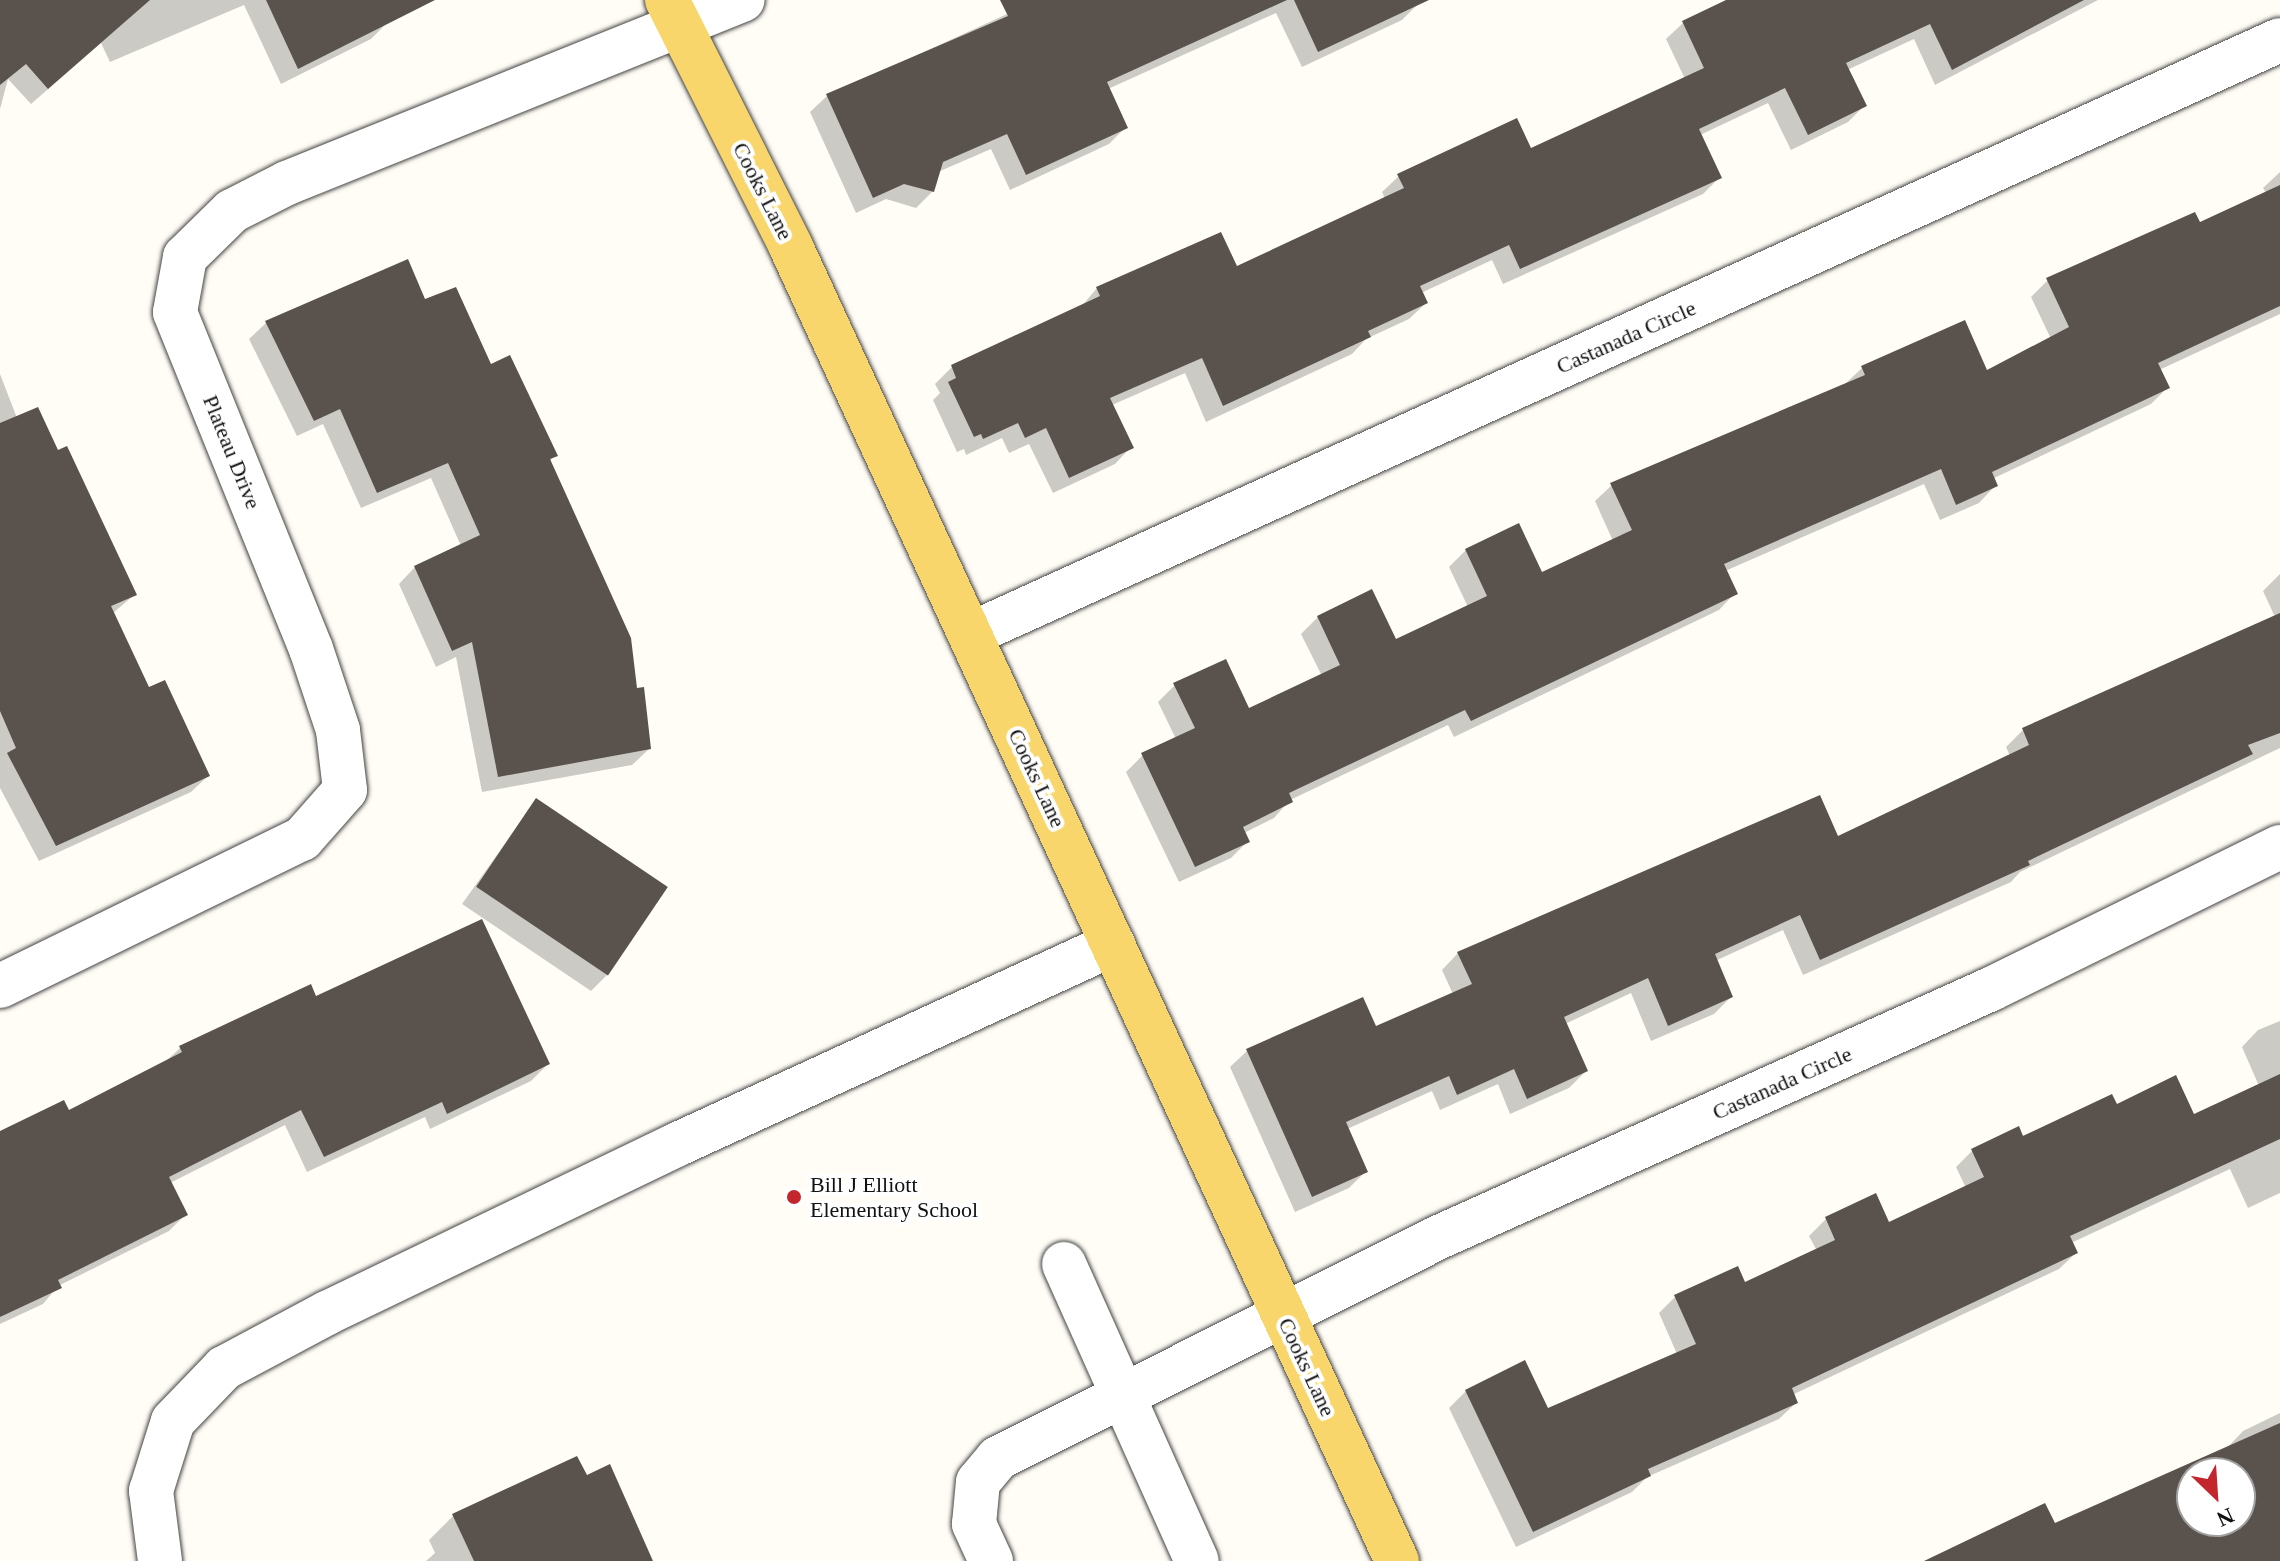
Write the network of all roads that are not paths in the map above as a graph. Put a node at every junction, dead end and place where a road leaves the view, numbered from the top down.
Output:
1 (743, 0) edge
2 (674, 14) edge
3 (2280, 40) edge
4 (971, 634) junction
5 (2280, 847) edge
6 (1113, 944) junction
7 (0, 986) edge
8 (1064, 1264) dead end
9 (1284, 1316) junction
10 (1122, 1396) junction
11 (160, 1561) edge
12 (991, 1561) edge
13 (1197, 1561) edge
14 (1397, 1561) edge

1 - 2 street, Plateau Drive
2 - 4 main road, Cooks Lane
2 - 7 street, Plateau Drive
3 - 4 street, Castanada Circle
4 - 6 main road, Cooks Lane
5 - 9 street, Castanada Circle
6 - 9 main road, Cooks Lane
6 - 11 street
8 - 10 street
9 - 10 street, Castanada Circle
9 - 14 main road, Cooks Lane
10 - 12 street, Castanada Circle
10 - 13 street

